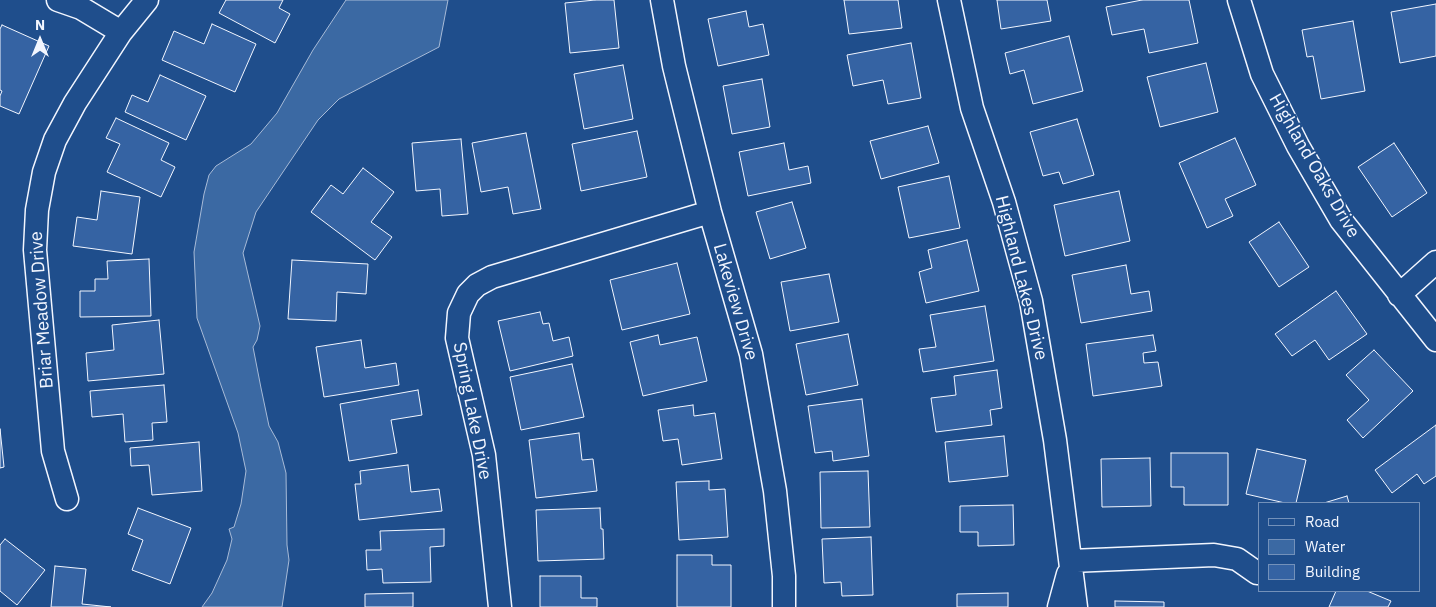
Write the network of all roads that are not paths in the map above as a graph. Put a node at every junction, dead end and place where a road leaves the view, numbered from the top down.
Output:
1 (58, 0) edge
2 (148, 0) edge
3 (662, 0) edge
4 (949, 0) edge
5 (1243, 1) edge
6 (121, 32) junction
7 (710, 212) junction
8 (1436, 262) edge
9 (1399, 295) junction
10 (1436, 340) edge
11 (67, 499) dead end
12 (1071, 561) junction
13 (1257, 573) dead end
14 (500, 607) edge
15 (784, 607) edge
16 (1059, 607) edge
17 (1076, 607) edge

1 - 6 street
2 - 6 street, Briar Meadow Drive
3 - 7 street, Lakeview Drive
4 - 12 street, Highland Lakes Drive
5 - 9 street, Highland Oaks Drive
6 - 11 street, Briar Meadow Drive
7 - 14 street, Spring Lake Drive
7 - 15 street, Lakeview Drive
8 - 9 street
9 - 10 street, Highland Oaks Drive
12 - 13 street
12 - 16 street, Highland Lakes Drive
12 - 17 street, Highland Lakes Drive

